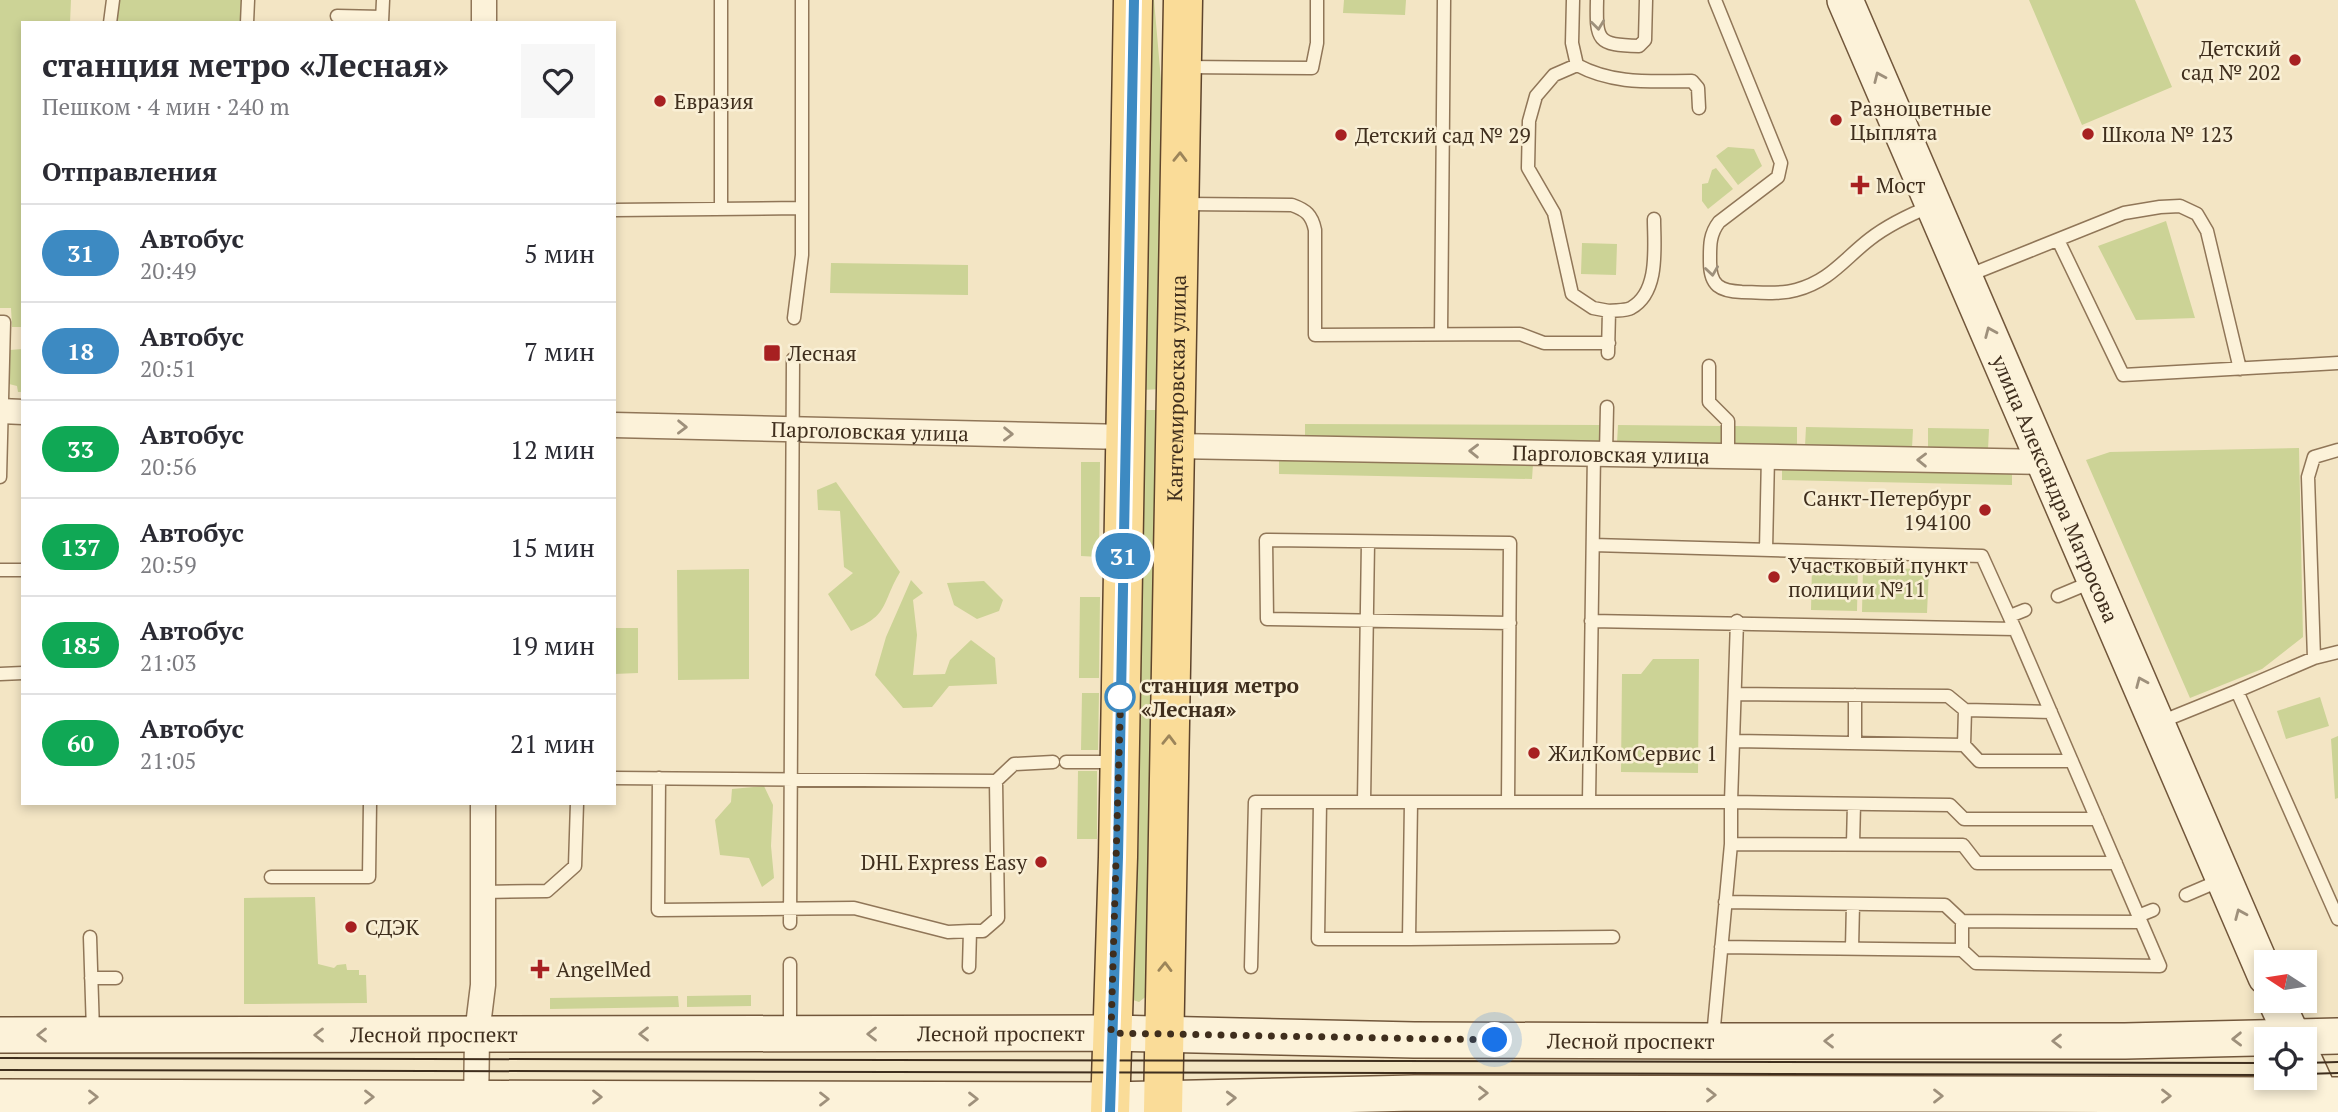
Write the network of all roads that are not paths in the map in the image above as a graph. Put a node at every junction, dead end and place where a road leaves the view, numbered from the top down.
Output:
1 (113, 0) edge
2 (248, 0) edge
3 (383, 0) edge
4 (484, 0) edge
5 (721, 0) edge
6 (802, 0) edge
7 (1133, 0) edge
8 (1183, 0) edge
9 (1317, 0) edge
10 (1444, 0) edge
11 (1573, 0) edge
12 (1597, 0) edge
13 (1646, 0) edge
14 (1715, 0) edge
15 (1845, 0) edge
16 (337, 16) dead end
17 (382, 20) edge
18 (110, 21) edge
19 (247, 21) edge
20 (484, 21) edge
21 (1577, 65) junction
22 (1181, 66) junction
23 (1699, 108) dead end
24 (1179, 204) junction
25 (1934, 204) junction
26 (801, 208) junction
27 (721, 209) junction
28 (616, 210) edge
29 (1654, 219) dead end
30 (2059, 242) junction
31 (1966, 276) junction
32 (1609, 311) junction
33 (794, 318) dead end
34 (0, 321) edge
35 (1441, 334) junction
36 (793, 359) dead end
37 (2338, 363) edge
38 (1709, 366) dead end
39 (2240, 369) junction
40 (1607, 407) dead end
41 (9, 412) edge
42 (616, 425) edge
43 (794, 429) junction
44 (1126, 437) junction
45 (1175, 446) junction
46 (2338, 450) edge
47 (1600, 453) junction
48 (1728, 455) junction
49 (1768, 456) junction
50 (2046, 462) junction
51 (0, 477) edge
52 (1367, 542) junction
53 (1593, 545) junction
54 (1766, 550) junction
55 (0, 570) edge
56 (21, 570) edge
57 (2097, 579) junction
58 (2058, 596) dead end
59 (2025, 610) dead end
60 (2010, 616) junction
61 (1366, 620) junction
62 (1591, 621) junction
63 (1737, 621) junction
64 (1510, 623) junction
65 (2015, 629) junction
66 (2338, 652) edge
67 (2314, 658) junction
68 (21, 673) edge
69 (0, 674) edge
70 (2237, 691) junction
71 (1735, 694) junction
72 (1855, 695) junction
73 (1965, 710) junction
74 (2051, 712) junction
75 (2158, 723) junction
76 (1734, 741) junction
77 (1854, 743) junction
78 (1964, 745) junction
79 (2072, 761) junction
80 (1119, 762) junction
81 (616, 778) edge
82 (659, 778) junction
83 (792, 779) junction
84 (996, 780) junction
85 (1320, 802) junction
86 (1364, 802) junction
87 (1411, 802) junction
88 (1508, 802) junction
89 (1589, 802) junction
90 (1731, 802) junction
91 (1854, 804) junction
92 (370, 805) edge
93 (483, 805) edge
94 (577, 805) edge
95 (1964, 819) junction
96 (2097, 819) junction
97 (1731, 844) junction
98 (1853, 844) junction
99 (1963, 845) junction
100 (2116, 863) junction
101 (271, 877) dead end
102 (2225, 879) junction
103 (483, 892) junction
104 (2186, 895) dead end
105 (1725, 902) junction
106 (1853, 904) junction
107 (790, 909) junction
108 (2153, 910) dead end
109 (2140, 919) junction
110 (2338, 919) edge
111 (1962, 921) junction
112 (790, 923) dead end
113 (970, 931) junction
114 (90, 937) dead end
115 (1613, 937) dead end
116 (1409, 939) junction
117 (1721, 947) junction
118 (1852, 948) junction
119 (1962, 950) junction
120 (2255, 950) edge
121 (790, 964) dead end
122 (969, 967) dead end
123 (1251, 967) dead end
124 (90, 978) junction
125 (116, 978) dead end
126 (1111, 1033) junction
127 (477, 1034) junction
128 (0, 1035) edge
129 (93, 1035) junction
130 (790, 1035) junction
131 (1164, 1036) junction
132 (2338, 1036) edge
133 (1713, 1041) junction
134 (2317, 1041) edge
135 (2254, 1045) edge
136 (2317, 1080) edge
137 (0, 1097) edge
138 (2329, 1101) edge
139 (476, 1104) edge
140 (2079, 1104) edge
141 (905, 1105) edge
142 (1110, 1106) edge
143 (1163, 1106) edge

1 - 18 lane
2 - 19 lane
3 - 17 lane
4 - 20 street
5 - 27 lane
6 - 26 lane
7 - 44 main road
8 - 22 main road, Кантемировская улица
9 - 22 lane
10 - 35 lane
11 - 21 lane
12 -> 13 lane
14 -> 25 lane
25 -> 15 main road, улица Александра Матросова
16 - 17 lane
21 - 23 lane
21 - 32 lane
24 -> 22 main road, Кантемировская улица
24 - 35 lane
24 - 45 main road, Кантемировская улица
25 - 31 main road, улица Александра Матросова
26 - 27 lane
26 - 33 lane
27 - 28 lane
29 - 32 lane
30 - 31 lane
30 - 39 lane
30 - 39 lane
50 -> 31 main road, улица Александра Матросова
32 - 35 lane
34 - 41 lane
36 - 43 lane
37 - 39 lane
38 - 48 lane
40 - 47 lane
41 - 51 lane
42 -> 43 street, Парголовская улица
43 -> 44 street, Парголовская улица
43 - 83 lane
44 - 80 main road
47 -> 45 street, Парголовская улица
131 -> 45 main road, Кантемировская улица
46 - 67 lane
47 - 48 street, Парголовская улица
47 - 53 lane
48 - 49 street, Парголовская улица
50 -> 49 street, Парголовская улица
49 - 54 lane
50 - 57 main road, улица Александра Матросова
52 - 61 lane
52 - 61 lane
52 - 64 lane
53 - 54 lane
53 - 62 lane
54 - 60 lane
55 - 56 lane
57 - 58 lane
75 -> 57 main road, улица Александра Матросова
59 - 60 lane
60 - 65 lane
61 - 64 lane
61 - 86 lane
62 - 63 lane
62 - 89 lane
63 - 65 lane
63 - 71 lane
64 - 88 lane
65 - 74 lane
66 - 67 lane
67 - 70 lane
68 - 69 lane
70 - 75 lane
70 - 110 lane
71 - 72 lane
71 - 76 lane
72 - 73 lane
72 - 77 lane
73 - 74 lane
73 - 78 lane
74 - 79 lane
75 - 102 main road, улица Александра Матросова
76 - 77 lane
76 - 90 lane
77 - 78 lane
78 - 79 lane
79 - 96 lane
80 - 84 lane
80 - 126 main road
81 - 82 lane
82 - 83 lane
82 - 107 lane
83 - 84 lane
83 - 107 lane
84 - 113 lane
85 - 86 lane
85 - 116 lane
85 - 123 lane
86 - 87 lane
87 - 88 lane
87 - 116 lane
88 - 89 lane
89 - 90 lane
90 - 91 lane
90 - 97 lane
91 - 95 lane
91 - 98 lane
92 - 101 lane
93 - 103 street
94 - 103 lane
95 - 96 lane
95 - 99 lane
96 - 100 lane
97 - 98 lane
97 - 105 lane
98 - 99 lane
99 - 100 lane
100 - 109 lane
102 - 104 lane
120 -> 102 main road, улица Александра Матросова
103 - 127 street
105 - 106 lane
105 - 117 lane
106 - 111 lane
106 - 118 lane
107 - 112 lane
107 - 113 lane
108 - 109 lane
109 - 111 lane
109 - 119 lane
111 - 119 lane
113 - 122 lane
114 - 124 lane
115 - 116 lane
117 - 118 lane
117 - 133 lane
118 - 119 lane
121 - 130 lane
124 - 125 lane
124 - 129 lane
126 -> 130 main road, Лесной проспект
126 - 131 main road, Лесной проспект
126 - 142 main road
127 -> 129 main road, Лесной проспект
130 -> 127 main road, Лесной проспект
127 - 139 street
129 -> 128 main road, Лесной проспект
131 - 133 main road, Лесной проспект
131 - 143 main road, Кантемировская улица
132 - 134 main road, Лесной проспект
135 -> 133 main road, Лесной проспект
136 - 138 main road
137 -> 139 main road
140 -> 138 main road
139 -> 141 main road
143 -> 140 main road
141 -> 142 main road
142 - 143 main road

